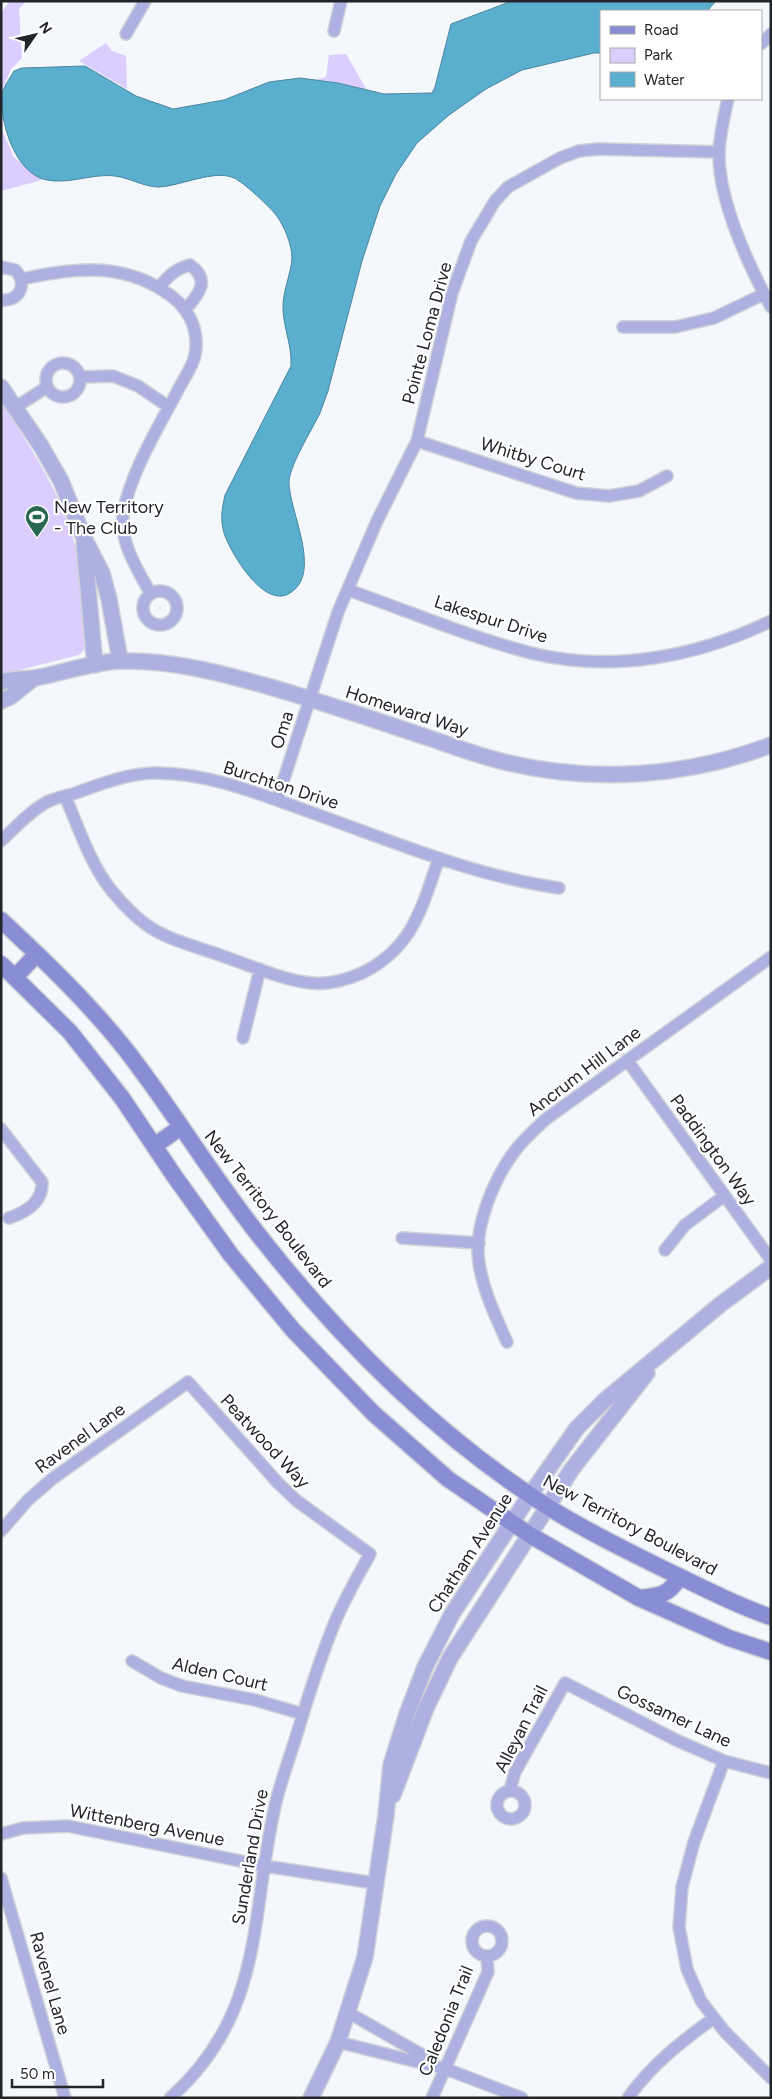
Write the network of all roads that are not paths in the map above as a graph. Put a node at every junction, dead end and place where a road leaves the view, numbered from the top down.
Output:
1 (145, 1) edge
2 (341, 1) edge
3 (334, 31) dead end
4 (126, 34) dead end
5 (771, 34) edge
6 (762, 43) edge
7 (728, 100) edge
8 (720, 152) junction
9 (1, 267) edge
10 (21, 279) junction
11 (159, 288) junction
12 (764, 294) junction
13 (1, 300) edge
14 (771, 307) edge
15 (186, 309) junction
16 (623, 327) dead end
17 (80, 377) junction
18 (1, 386) edge
19 (48, 387) junction
20 (169, 406) junction
21 (16, 407) junction
22 (417, 442) junction
23 (667, 476) dead end
24 (84, 538) junction
25 (348, 590) junction
26 (151, 594) dead end
27 (771, 621) edge
28 (120, 660) junction
29 (95, 665) junction
30 (34, 678) junction
31 (1, 682) edge
32 (310, 699) junction
33 (1, 701) edge
34 (771, 745) edge
35 (65, 796) junction
36 (277, 800) junction
37 (1, 841) edge
38 (438, 858) junction
39 (559, 888) dead end
40 (1, 920) edge
41 (37, 954) junction
42 (770, 959) edge
43 (1, 964) edge
44 (260, 969) junction
45 (16, 977) junction
46 (243, 1038) dead end
47 (627, 1060) junction
48 (181, 1127) junction
49 (1, 1129) edge
50 (154, 1146) junction
51 (724, 1196) junction
52 (9, 1218) dead end
53 (402, 1238) dead end
54 (479, 1243) junction
55 (665, 1250) dead end
56 (771, 1260) edge
57 (771, 1268) edge
58 (507, 1342) dead end
59 (661, 1354) junction
60 (188, 1382) joint
61 (530, 1494) junction
62 (549, 1508) junction
63 (512, 1523) junction
64 (1, 1531) edge
65 (530, 1536) junction
66 (370, 1554) joint
67 (680, 1577) junction
68 (639, 1598) junction
69 (771, 1617) edge
70 (771, 1652) edge
71 (132, 1661) dead end
72 (565, 1683) joint
73 (303, 1714) junction
74 (724, 1761) junction
75 (771, 1773) edge
76 (510, 1790) dead end
77 (386, 1815) junction
78 (1, 1834) edge
79 (265, 1866) junction
80 (1, 1878) edge
81 (374, 1883) junction
82 (4, 1899) edge
83 (487, 1956) dead end
84 (349, 2013) junction
85 (714, 2018) junction
86 (338, 2042) junction
87 (446, 2069) junction
88 (771, 2078) edge
89 (64, 2098) edge
90 (170, 2098) edge
91 (310, 2098) edge
92 (432, 2098) edge
93 (522, 2098) edge
94 (628, 2098) edge

1 - 4 street
2 - 3 street
5 - 6 street
7 - 8 street
8 - 12 street
8 - 22 street, Pointe Loma Drive
9 - 10 street
10 - 11 street
10 - 13 street
11 - 15 street
11 - 15 street
12 - 14 street
12 - 16 street
15 - 20 street
17 - 19 street
17 - 19 street
17 - 20 street
18 - 21 street
19 - 21 street
20 - 26 street
21 - 24 street
22 - 23 street, Whitby Court
22 - 25 street, Pointe Loma Drive
24 - 28 street
24 - 29 street
25 - 27 street, Lakespur Drive
25 - 32 street, Pointe Loma Drive
28 - 29 street, Homeward Way
28 - 32 street, Homeward Way
29 - 30 street, Homeward Way
30 - 31 street, Homeward Way
30 - 33 street, Homeward Way
32 - 34 street, Homeward Way
32 - 36 street, Oma
35 - 36 street, Burchton Drive
35 - 37 street, Burchton Drive
35 - 44 street
36 - 38 street, Burchton Drive
38 - 39 street, Burchton Drive
38 - 44 street
40 - 41 main road, New Territory Boulevard
41 - 45 main road
41 - 48 main road, New Territory Boulevard
42 - 47 street, Ancrum Hill Lane
43 - 45 main road
44 - 46 street
45 - 50 main road
47 - 51 street, Paddington Way
47 - 54 street, Ancrum Hill Lane
48 - 50 main road
48 - 61 main road, New Territory Boulevard
49 - 52 street
50 - 63 main road
51 - 55 street
51 - 56 street, Paddington Way
53 - 54 street
54 - 58 street, Ancrum Hill Lane
57 - 59 street, Chatham Avenue
59 - 61 street, Chatham Avenue
59 - 62 street, Chatham Avenue
60 - 64 street, Ravenel Lane
60 - 66 street, Peatwood Way
61 - 62 main road, New Territory Boulevard
61 - 63 street, Chatham Avenue
62 - 65 street, Chatham Avenue
62 - 67 main road, New Territory Boulevard
63 - 65 main road
63 - 77 street, Chatham Avenue
65 - 68 main road
65 - 77 street, Chatham Avenue
66 - 73 street, Sunderland Drive
67 - 68 main road
67 - 69 main road, New Territory Boulevard
68 - 70 main road
71 - 73 street, Alden Court
72 - 74 street, Gossamer Lane
72 - 76 street, Alleyan Trail
73 - 79 street, Sunderland Drive
74 - 75 street, Gossamer Lane
74 - 85 street
77 - 81 street, Chatham Avenue
78 - 79 street, Wittenberg Avenue
79 - 81 street, Wittenberg Avenue
79 - 90 street, Sunderland Drive
80 - 82 street, Ravenel Lane
81 - 84 street, Chatham Avenue
82 - 89 street, Ravenel Lane
83 - 87 street, Caledonia Trail
84 - 86 street, Chatham Avenue
84 - 87 street
85 - 88 street
85 - 94 street
86 - 87 street
86 - 91 street, Chatham Avenue
87 - 92 street, Caledonia Trail
87 - 93 street

